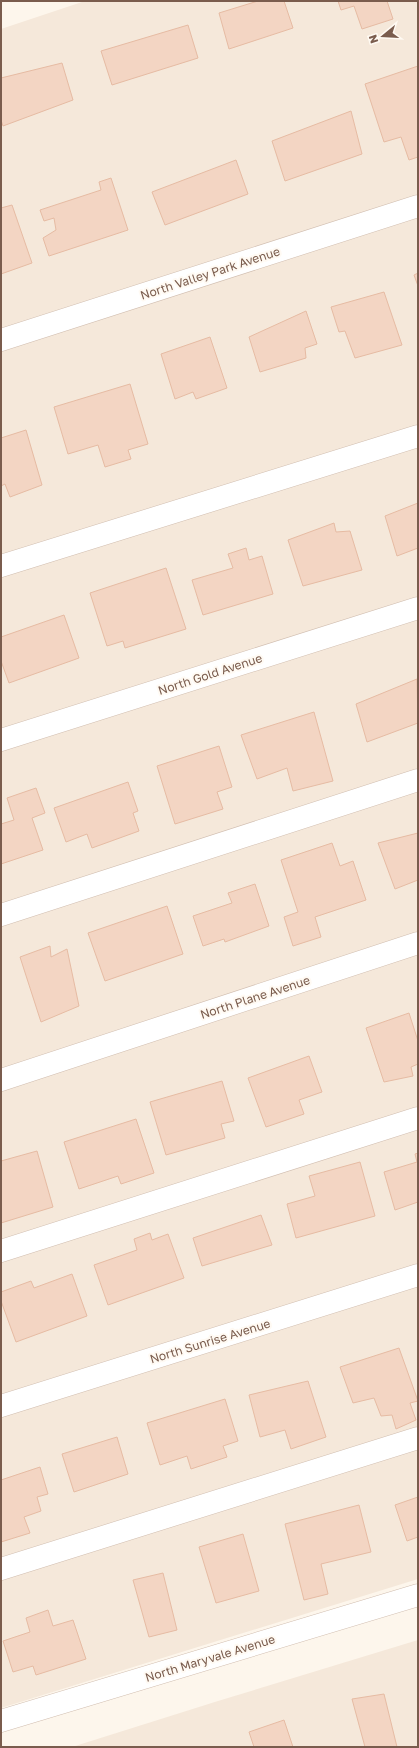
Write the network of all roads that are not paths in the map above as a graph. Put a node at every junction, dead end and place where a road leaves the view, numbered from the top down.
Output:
1 (418, 206) edge
2 (1, 340) edge
3 (418, 436) edge
4 (1, 566) edge
5 (418, 608) edge
6 (1, 740) edge
7 (418, 780) edge
8 (1, 915) edge
9 (418, 943) edge
10 (1, 1080) edge
11 (418, 1118) edge
12 (1, 1251) edge
13 (418, 1275) edge
14 (1, 1406) edge
15 (418, 1438) edge
16 (1, 1569) edge
17 (418, 1595) edge
18 (1, 1721) edge

1 - 2 street, North Valley Park Avenue
3 - 4 street
5 - 6 street, North Gold Avenue
7 - 8 street
9 - 10 street, North Plane Avenue
11 - 12 street
13 - 14 street, North Sunrise Avenue
15 - 16 street
17 - 18 street, North Maryvale Avenue

